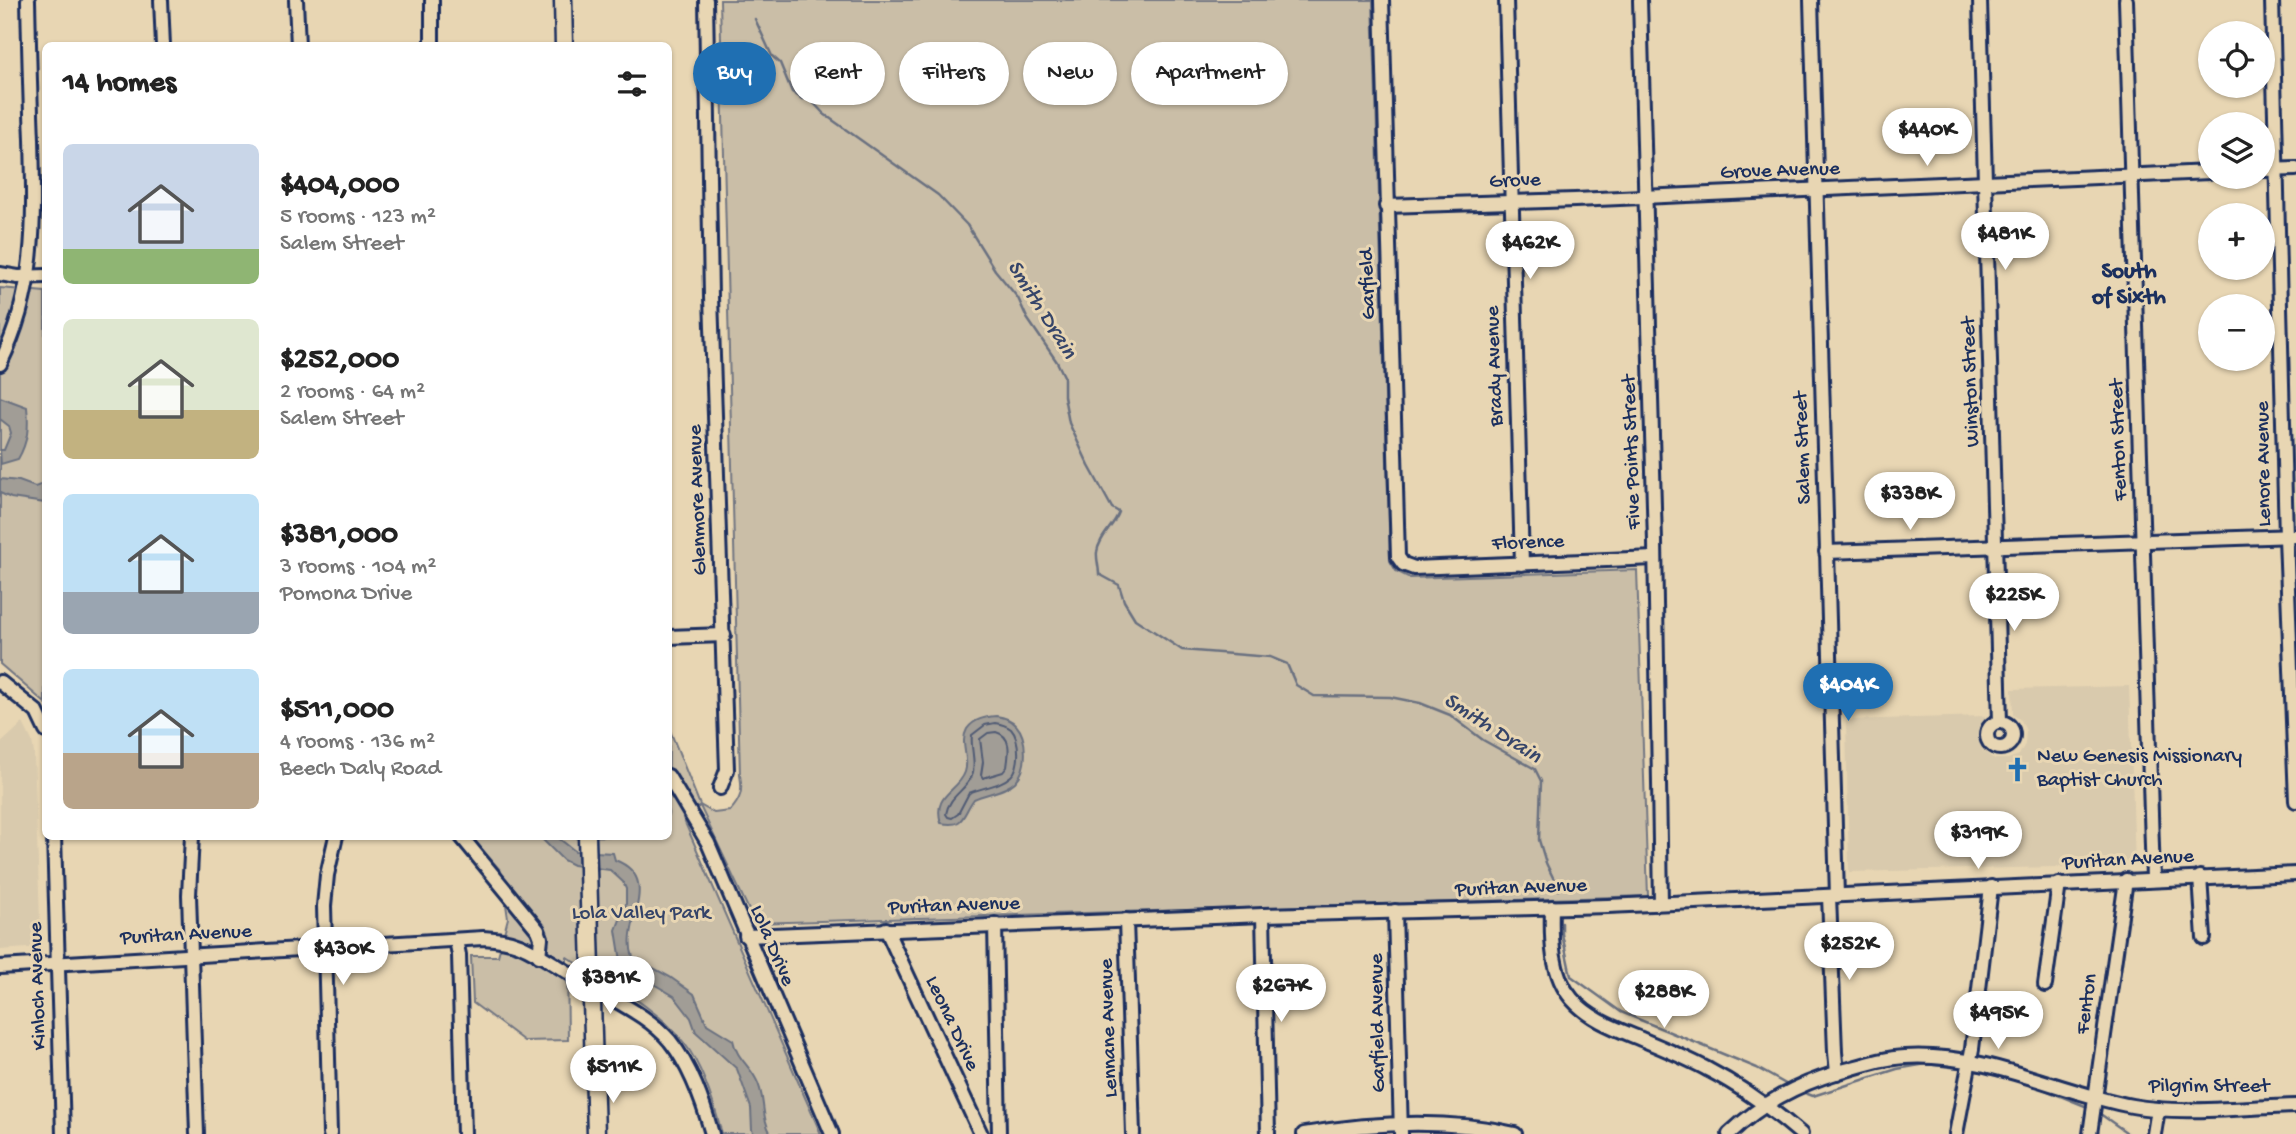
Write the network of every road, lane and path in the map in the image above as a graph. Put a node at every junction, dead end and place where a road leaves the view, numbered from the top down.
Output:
1 (28, 0) edge
2 (161, 0) edge
3 (296, 0) edge
4 (432, 0) edge
5 (563, 0) edge
6 (706, 0) edge
7 (1382, 0) edge
8 (1506, 0) edge
9 (1640, 0) edge
10 (1811, 0) edge
11 (1980, 0) edge
12 (2126, 0) edge
13 (2272, 0) edge
14 (163, 42) edge
15 (298, 42) edge
16 (432, 42) edge
17 (564, 42) edge
18 (2277, 169) junction
19 (2296, 169) edge
20 (2198, 172) edge
21 (2131, 175) junction
22 (1986, 182) junction
23 (1816, 190) junction
24 (1645, 196) junction
25 (1511, 202) junction
26 (1386, 206) junction
27 (0, 274) edge
28 (42, 276) edge
29 (29, 277) junction
30 (0, 364) edge
31 (2291, 536) edge
32 (2143, 541) junction
33 (1996, 546) junction
34 (1826, 552) junction
35 (1655, 558) junction
36 (1403, 564) joint
37 (1522, 564) junction
38 (724, 635) junction
39 (672, 637) edge
40 (0, 682) edge
41 (41, 713) edge
42 (2000, 722) dead end
43 (672, 783) edge
44 (720, 788) dead end
45 (2296, 801) edge
46 (54, 840) edge
47 (192, 840) edge
48 (335, 840) edge
49 (464, 840) edge
50 (587, 840) edge
51 (2296, 874) edge
52 (2200, 877) junction
53 (2152, 879) junction
54 (2126, 880) junction
55 (2059, 884) junction
56 (1991, 887) junction
57 (1833, 896) junction
58 (1661, 903) junction
59 (1552, 907) junction
60 (1395, 911) junction
61 (1263, 915) junction
62 (1126, 920) junction
63 (995, 924) junction
64 (886, 929) junction
65 (746, 936) junction
66 (2204, 938) dead end
67 (456, 940) junction
68 (325, 947) junction
69 (191, 956) junction
70 (539, 956) junction
71 (58, 963) junction
72 (0, 967) edge
73 (2045, 985) dead end
74 (590, 986) junction
75 (1969, 1062) junction
76 (1838, 1073) junction
77 (2094, 1096) junction
78 (1766, 1105) junction
79 (2296, 1106) edge
80 (2158, 1109) junction
81 (1401, 1128) edge
82 (63, 1134) edge
83 (197, 1134) edge
84 (330, 1134) edge
85 (464, 1134) edge
86 (596, 1134) edge
87 (712, 1134) edge
88 (832, 1134) edge
89 (981, 1134) edge
90 (999, 1134) edge
91 (1133, 1134) edge
92 (1268, 1134) edge
93 (1304, 1134) edge
94 (1515, 1134) edge
95 (1729, 1134) edge
96 (1801, 1134) edge
97 (1956, 1134) edge
98 (2090, 1134) edge
99 (2154, 1134) edge

1 - 29 street
2 - 14 street
3 - 15 street
4 - 16 street
5 - 17 main road
6 - 38 street, Glenmore Avenue
7 - 26 street, Garfield
8 - 25 street, Brady Avenue
9 - 24 street, Five Points Street
10 - 23 street, Salem Street
11 - 22 street, Winston Street
12 - 21 street, Fenton Street
13 - 18 street, Lenore Avenue
18 - 19 street
18 - 31 street, Lenore Avenue
20 - 21 street, Grove Avenue
21 - 22 street, Grove Avenue
21 - 32 street, Fenton Street
22 - 23 street, Grove Avenue
22 - 33 street, Winston Street
23 - 24 street, Grove Avenue
23 - 34 street, Salem Street
24 - 25 street, Grove
24 - 35 street, Five Points Street
25 - 26 street, Grove
25 - 37 street, Brady Avenue
26 - 36 street, Garfield
27 - 29 street
28 - 29 street
29 - 30 street
31 - 32 street
31 - 45 street, Lenore Avenue
32 - 33 street
32 - 53 street, Fenton Street
33 - 34 street
33 - 42 street, Winston Street
34 - 57 street, Salem Street
35 - 37 street, Florence
35 - 58 street, Five Points Street
36 - 37 street, Florence
38 - 39 street
38 - 44 street, Glenmore Avenue
40 - 41 street
43 - 65 street, Lola Drive
46 - 71 street, Kinloch Avenue
47 - 69 street
48 - 68 street
49 - 70 street
50 - 74 main road
51 - 52 street, Puritan Avenue
52 - 53 street, Puritan Avenue
52 - 66 street
53 - 54 street, Puritan Avenue
54 - 55 street, Puritan Avenue
54 - 77 street, Fenton
55 - 56 street, Puritan Avenue
55 - 73 street
56 - 57 street, Puritan Avenue
56 - 75 street
57 - 58 street, Puritan Avenue
57 - 76 street, Salem Street
58 - 59 street, Puritan Avenue
59 - 60 street, Puritan Avenue
59 - 78 street
60 - 61 street, Puritan Avenue
60 - 81 street, Garfield Avenue
61 - 62 street, Puritan Avenue
61 - 92 street
62 - 63 street, Puritan Avenue
62 - 91 street, Lennane Avenue
63 - 64 street, Puritan Avenue
63 - 90 street
64 - 65 street, Puritan Avenue
64 - 89 street, Leona Drive
65 - 88 street, Lola Drive
67 - 68 street, Puritan Avenue
67 - 70 street, Puritan Avenue
67 - 85 street
68 - 69 street, Puritan Avenue
68 - 84 street
69 - 71 street, Puritan Avenue
69 - 83 street
70 - 74 street, Puritan Avenue
71 - 72 street, Puritan Avenue
71 - 82 street, Kinloch Avenue
74 - 86 main road
74 - 87 street, Puritan Avenue
75 - 76 street, Pilgrim Street
75 - 77 street, Pilgrim Street
75 - 97 street
76 - 78 street, Pilgrim Street
77 - 80 street, Pilgrim Street
77 - 98 street, Fenton
78 - 95 street, Pilgrim Street
78 - 96 street
79 - 80 street, Pilgrim Street
80 - 99 street
81 - 93 street
81 - 94 street

